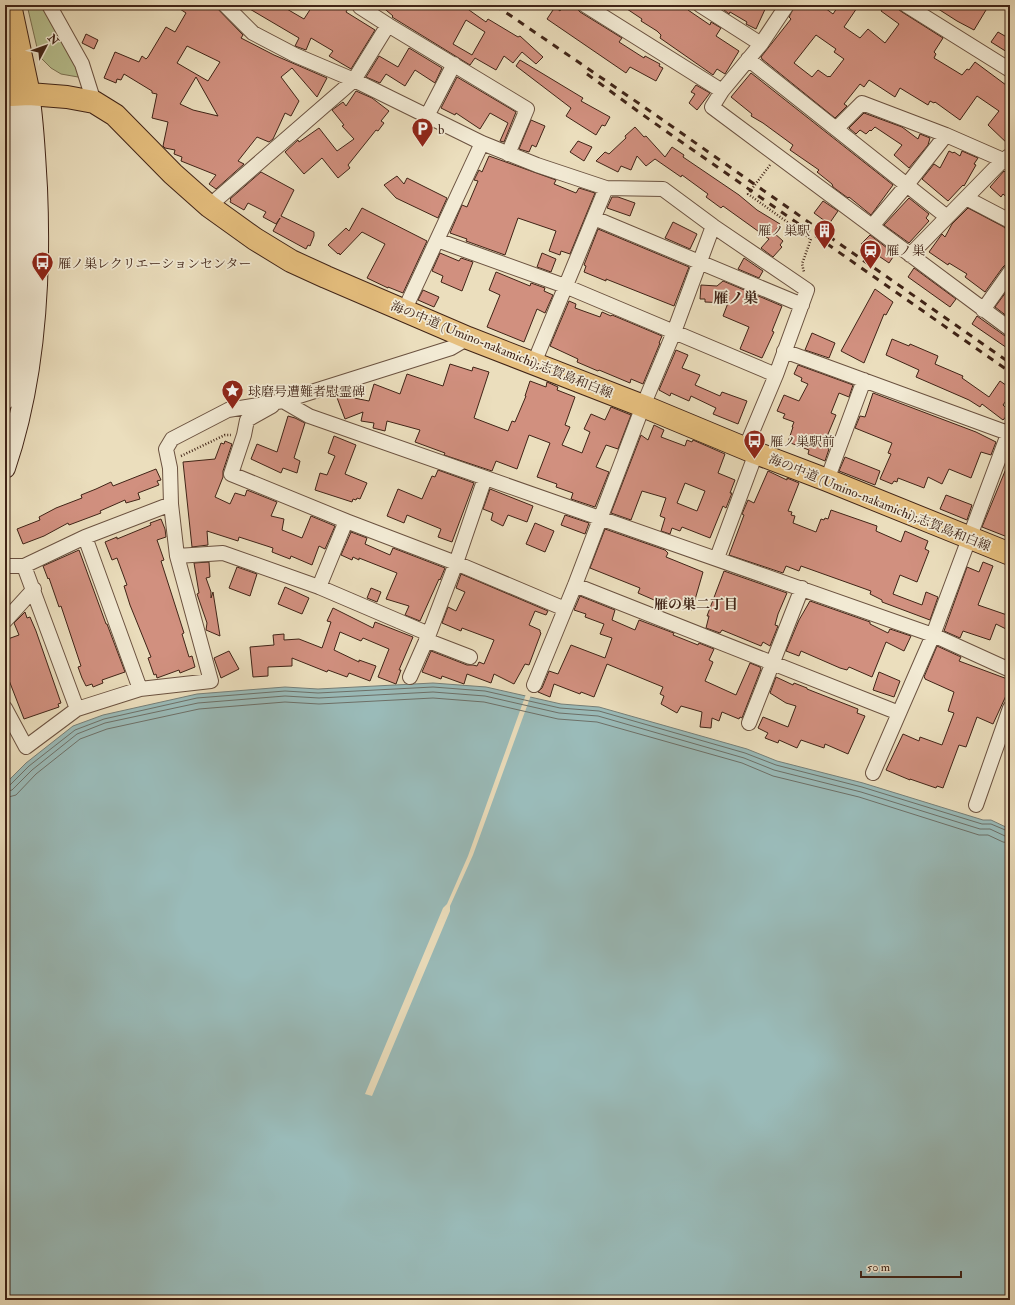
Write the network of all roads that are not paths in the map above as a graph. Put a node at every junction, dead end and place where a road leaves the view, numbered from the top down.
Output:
1 (10, 5) edge
2 (49, 5) edge
3 (359, 5) edge
4 (585, 5) edge
5 (700, 5) edge
6 (787, 5) edge
7 (906, 5) edge
8 (229, 6) edge
9 (388, 25) junction
10 (761, 44) junction
11 (748, 59) junction
12 (454, 64) junction
13 (5, 69) edge
14 (1010, 70) edge
15 (354, 80) junction
16 (722, 91) junction
17 (20, 95) junction
18 (94, 102) junction
19 (427, 116) junction
20 (836, 129) junction
21 (946, 135) junction
22 (482, 143) junction
23 (508, 154) junction
24 (1007, 160) edge
25 (906, 186) junction
26 (606, 188) junction
27 (966, 198) junction
28 (209, 206) junction
29 (947, 217) junction
30 (594, 218) junction
31 (1010, 221) edge
32 (713, 226) junction
33 (872, 226) junction
34 (437, 240) junction
35 (910, 255) junction
36 (699, 262) junction
37 (1010, 272) edge
38 (565, 286) junction
39 (802, 305) junction
40 (404, 310) junction
41 (983, 310) junction
42 (1010, 329) edge
43 (674, 332) junction
44 (468, 338) junction
45 (784, 351) junction
46 (534, 364) junction
47 (776, 375) junction
48 (864, 380) junction
49 (5, 399) edge
50 (283, 401) junction
51 (643, 406) junction
52 (1009, 431) edge
53 (750, 451) junction
54 (5, 468) edge
55 (485, 478) junction
56 (827, 480) junction
57 (171, 504) junction
58 (600, 519) junction
59 (346, 521) junction
60 (84, 537) junction
61 (970, 537) junction
62 (1010, 554) edge
63 (177, 556) junction
64 (717, 558) junction
65 (456, 563) junction
66 (5, 566) edge
67 (24, 566) junction
68 (575, 585) junction
69 (319, 587) junction
70 (802, 588) junction
71 (34, 589) junction
72 (565, 609) junction
73 (5, 621) edge
74 (933, 635) junction
75 (427, 637) junction
76 (470, 657) dead end
77 (773, 664) junction
78 (1010, 670) edge
79 (410, 677) dead end
80 (534, 685) dead end
81 (140, 690) junction
82 (5, 708) edge
83 (1010, 708) edge
84 (77, 709) junction
85 (898, 713) junction
86 (749, 723) dead end
87 (874, 773) dead end
88 (976, 805) dead end

1 - 17 main road
2 - 18 street
3 - 9 street
4 - 16 street
5 - 10 street
6 - 10 street
7 - 14 street
8 - 15 street
9 - 12 street
9 - 15 street
10 - 11 street
11 - 16 street
11 - 20 street
12 - 19 street
12 - 23 street
13 - 17 main road
15 - 19 street
15 - 28 street
16 - 33 street
17 - 18 main road, 海の中道 (Umino-nakamichi);志賀島和白線
17 - 49 street
17 - 54 street
18 - 28 main road, 海の中道 (Umino-nakamichi);志賀島和白線
19 - 22 street
20 - 21 street
20 - 25 street
21 - 24 street
21 - 25 street
22 - 23 street
22 - 34 street
23 - 26 street
24 - 27 street
25 - 29 street
25 - 33 street
26 - 30 street
26 - 32 street
27 - 29 street
27 - 31 street
28 - 40 main road, 海の中道 (Umino-nakamichi);志賀島和白線
29 - 35 street
30 - 36 street
30 - 38 street
32 - 36 street
32 - 39 street
33 - 35 street
34 - 38 street
34 - 40 street
35 - 41 street
36 - 39 street
36 - 43 street
37 - 41 street
38 - 43 street
38 - 46 street
39 - 45 street
40 - 44 main road, 海の中道 (Umino-nakamichi);志賀島和白線
41 - 42 street
43 - 47 street
43 - 51 street
44 - 46 main road, 海の中道 (Umino-nakamichi);志賀島和白線
44 - 50 street
45 - 47 street
45 - 48 street
46 - 51 main road, 海の中道 (Umino-nakamichi);志賀島和白線
47 - 53 street
48 - 52 street
48 - 56 street
50 - 55 street
50 - 57 street
50 - 59 street
51 - 53 main road, 海の中道 (Umino-nakamichi);志賀島和白線
51 - 58 street
52 - 61 street
53 - 56 main road, 海の中道 (Umino-nakamichi);志賀島和白線
53 - 64 street
55 - 58 street
55 - 65 street
56 - 61 main road, 海の中道 (Umino-nakamichi);志賀島和白線
57 - 60 street
57 - 63 street
58 - 64 street
58 - 68 street
59 - 65 street
59 - 69 street
60 - 67 street
60 - 81 street
61 - 62 main road, 海の中道 (Umino-nakamichi);志賀島和白線
61 - 74 street
63 - 69 street
63 - 81 street
64 - 70 street
65 - 72 street
65 - 75 street
66 - 67 street
67 - 71 street
68 - 72 street
68 - 77 street
69 - 75 street
70 - 74 street
70 - 77 street
71 - 73 street
71 - 84 street
72 - 80 street
74 - 78 street
74 - 85 street
75 - 76 street
75 - 79 street
77 - 85 street
77 - 86 street
81 - 84 street
82 - 84 street
83 - 88 street
85 - 87 street

